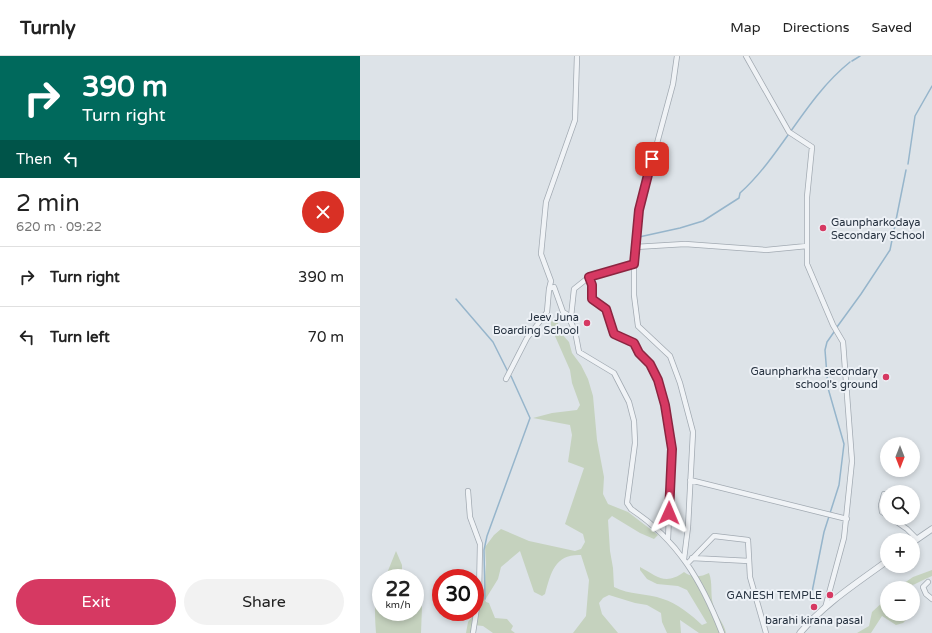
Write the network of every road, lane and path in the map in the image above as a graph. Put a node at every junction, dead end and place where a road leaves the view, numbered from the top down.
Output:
1 (577, 56) edge
2 (677, 56) edge
3 (746, 56) edge
4 (807, 246) junction
5 (635, 248) junction
6 (634, 264) junction
7 (589, 277) junction
8 (549, 289) junction
9 (568, 316) junction
10 (506, 379) dead end
11 (690, 480) junction
12 (468, 492) dead end
13 (847, 519) junction
14 (901, 525) edge
15 (932, 528) edge
16 (910, 533) edge
17 (920, 536) edge
18 (668, 539) junction
19 (692, 558) junction
20 (684, 559) junction
21 (749, 561) junction
22 (687, 564) junction
23 (880, 566) edge
24 (928, 582) dead end
25 (932, 599) edge
26 (825, 608) junction
27 (802, 632) edge
28 (473, 633) edge
29 (722, 633) edge
30 (766, 633) edge

1 - 8 street
2 - 5 street
3 - 4 street
4 - 5 street
4 - 13 street
5 - 6 street
6 - 7 street
6 - 11 street
7 - 9 street
7 - 18 street
8 - 9 street
8 - 10 street
9 - 18 street
11 - 13 street
11 - 20 street
12 - 28 street
13 - 26 street
14 - 16 street
15 - 17 street
18 - 20 street
19 - 21 street
19 - 21 street
19 - 22 street
20 - 22 street
21 - 30 street
22 - 29 street
23 - 26 street
24 - 25 street
26 - 27 street

